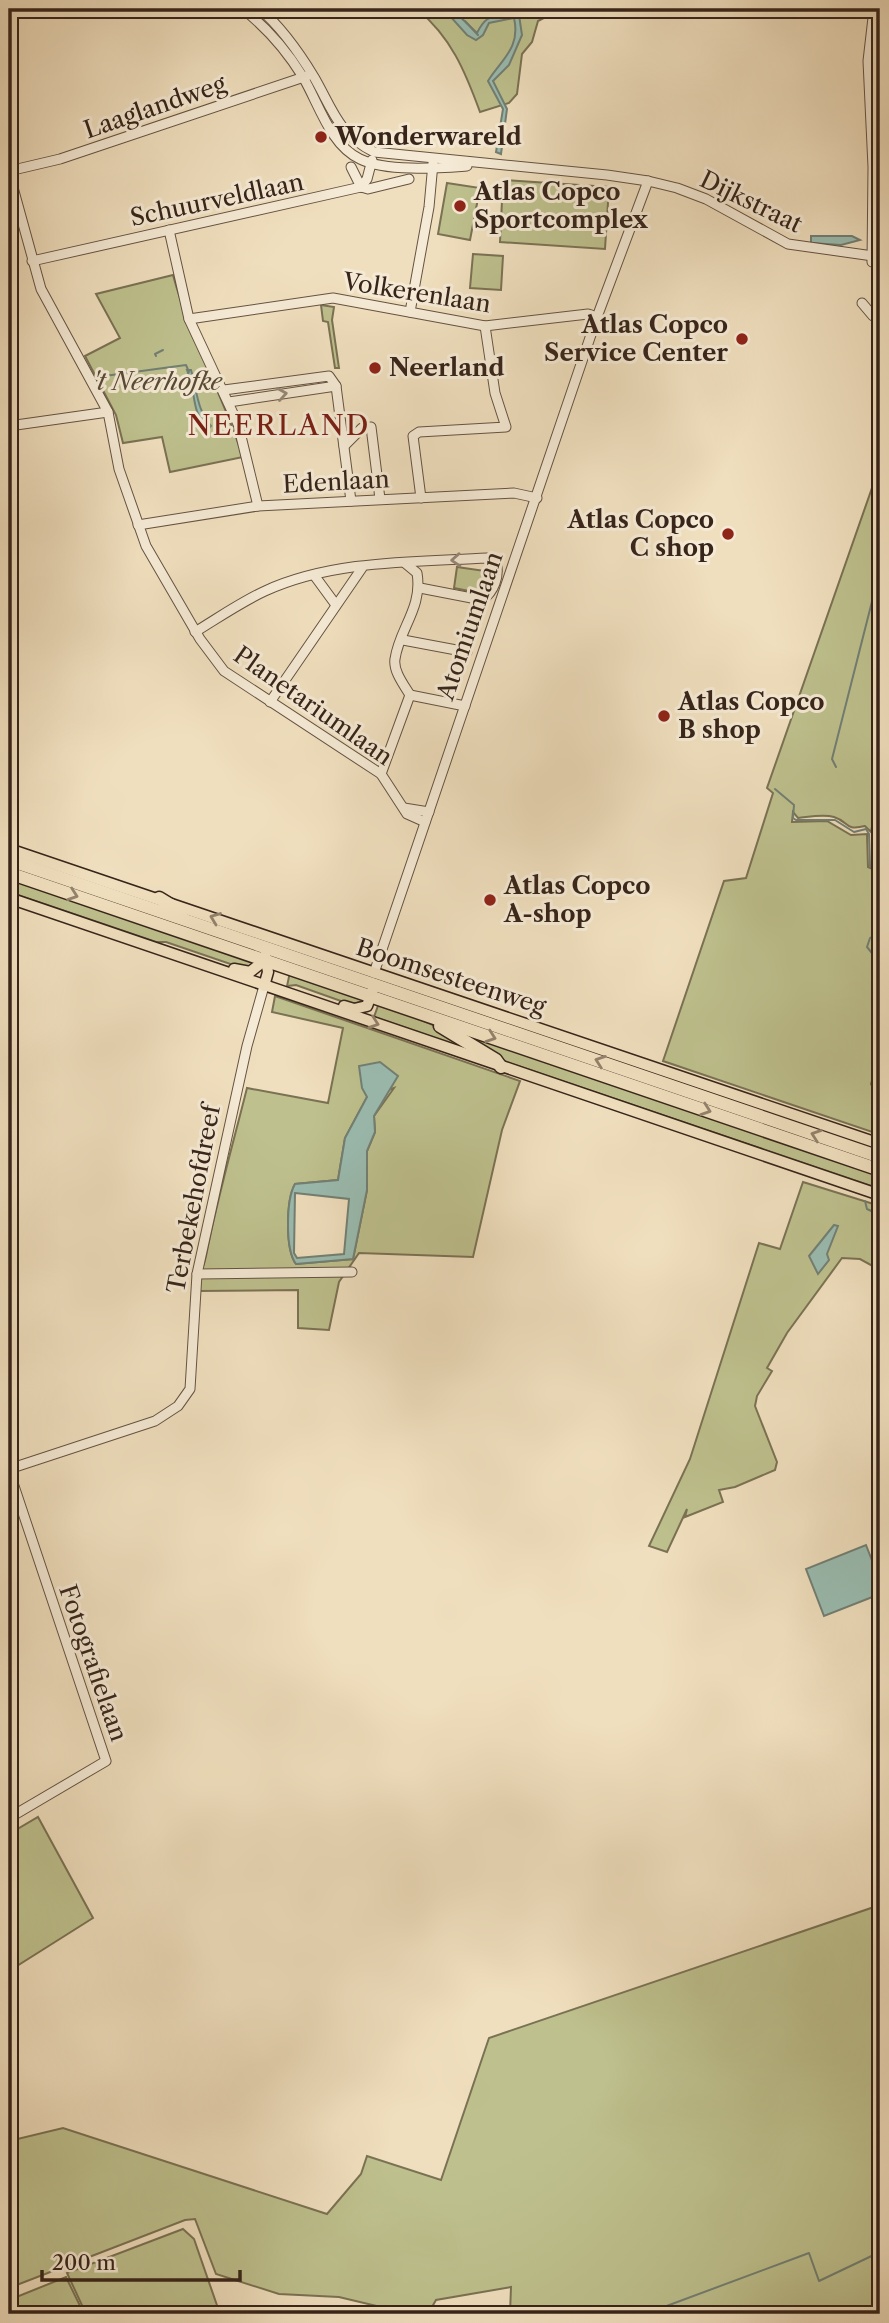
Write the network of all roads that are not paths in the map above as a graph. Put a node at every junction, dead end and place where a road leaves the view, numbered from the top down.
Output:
1 (243, 9) edge
2 (260, 9) edge
3 (874, 9) edge
4 (290, 51) junction
5 (308, 76) junction
6 (374, 152) junction
7 (433, 158) junction
8 (371, 163) junction
9 (486, 165) junction
10 (351, 167) dead end
11 (432, 168) junction
12 (9, 172) edge
13 (409, 179) dead end
14 (648, 181) junction
15 (361, 187) junction
16 (169, 230) junction
17 (875, 259) edge
18 (32, 261) junction
19 (862, 303) dead end
20 (410, 312) junction
21 (873, 316) dead end
22 (597, 317) junction
23 (189, 319) junction
24 (485, 327) junction
25 (336, 386) junction
26 (224, 390) junction
27 (229, 402) junction
28 (108, 412) junction
29 (9, 426) edge
30 (344, 446) junction
31 (421, 498) junction
32 (537, 498) junction
33 (380, 499) junction
34 (351, 501) junction
35 (258, 506) junction
36 (138, 526) junction
37 (405, 563) junction
38 (362, 568) junction
39 (314, 575) junction
40 (419, 588) junction
41 (336, 605) junction
42 (195, 632) junction
43 (403, 640) junction
44 (467, 652) dead end
45 (410, 695) junction
46 (270, 702) junction
47 (465, 706) junction
48 (381, 774) junction
49 (404, 807) junction
50 (429, 812) junction
51 (425, 822) junction
52 (9, 849) edge
53 (9, 860) edge
54 (9, 873) edge
55 (9, 898) edge
56 (159, 898) junction
57 (196, 923) junction
58 (262, 946) junction
59 (265, 960) junction
60 (209, 967) junction
61 (373, 984) junction
62 (264, 986) junction
63 (287, 993) junction
64 (426, 1015) junction
65 (501, 1067) junction
66 (880, 1144) edge
67 (880, 1157) edge
68 (880, 1170) edge
69 (880, 1195) edge
70 (352, 1272) dead end
71 (197, 1274) junction
72 (9, 1470) edge
73 (9, 1818) edge

1 - 4 street
2 - 4 street
3 - 17 street
4 - 5 street
5 - 6 street
5 - 8 street
5 - 12 street, Laaglandweg
6 - 7 street
6 - 8 street
7 - 9 street
7 - 11 street
8 - 11 street
8 - 15 street
9 - 11 street
9 - 14 street, Dijkstraat
10 - 15 street
11 - 20 street
12 - 18 street, Planetariumlaan
13 - 15 street, Schuurveldlaan
14 - 17 street, Dijkstraat
14 - 22 street, Atomiumlaan
15 - 16 street, Schuurveldlaan
16 - 18 street, Schuurveldlaan
16 - 23 street
18 - 28 street, Planetariumlaan
19 - 21 street
20 - 23 street, Volkerenlaan
20 - 24 street, Volkerenlaan
22 - 24 street, Volkerenlaan
22 - 32 street, Atomiumlaan
23 - 26 street
24 - 31 street
25 - 26 street
27 -> 25 street
25 - 30 street
26 - 27 street
27 - 35 street
28 - 29 street
28 - 36 street, Planetariumlaan
30 - 33 street
30 - 34 street
31 - 32 street, Edenlaan
31 - 33 street, Edenlaan
32 - 47 street, Atomiumlaan
33 - 34 street, Edenlaan
34 - 35 street, Edenlaan
35 - 36 street, Edenlaan
36 - 42 street, Planetariumlaan
37 - 38 street
37 - 40 street
40 -> 37 street
38 - 39 street
38 - 41 street
39 - 41 street
39 - 42 street
40 - 43 street
41 - 46 street
42 - 46 street, Planetariumlaan
43 - 44 street
43 - 45 street
45 - 47 street
45 - 48 street
46 - 48 street, Planetariumlaan
47 - 50 street, Atomiumlaan
48 - 49 street, Planetariumlaan
49 - 50 street
49 - 51 street, Planetariumlaan
50 - 51 street, Atomiumlaan
51 - 61 street, Atomiumlaan
52 - 56 main road, Boomsesteenweg
53 - 57 highway
54 -> 59 highway
55 - 60 main road
56 - 57 highway
61 -> 56 main road, Boomsesteenweg
57 - 58 highway
58 - 59 main road, Terbekehofdreef
58 - 61 highway
59 - 60 main road
59 - 61 highway
59 - 62 main road, Terbekehofdreef
60 - 62 main road
61 - 63 main road
61 - 64 highway
61 - 66 main road, Boomsesteenweg
67 -> 61 highway
62 - 63 main road
62 - 71 street, Terbekehofdreef
63 -> 65 main road
64 - 65 highway
64 -> 68 highway
65 - 69 main road
70 - 71 street
71 - 72 street, Terbekehofdreef
72 - 73 street, Fotografielaan

